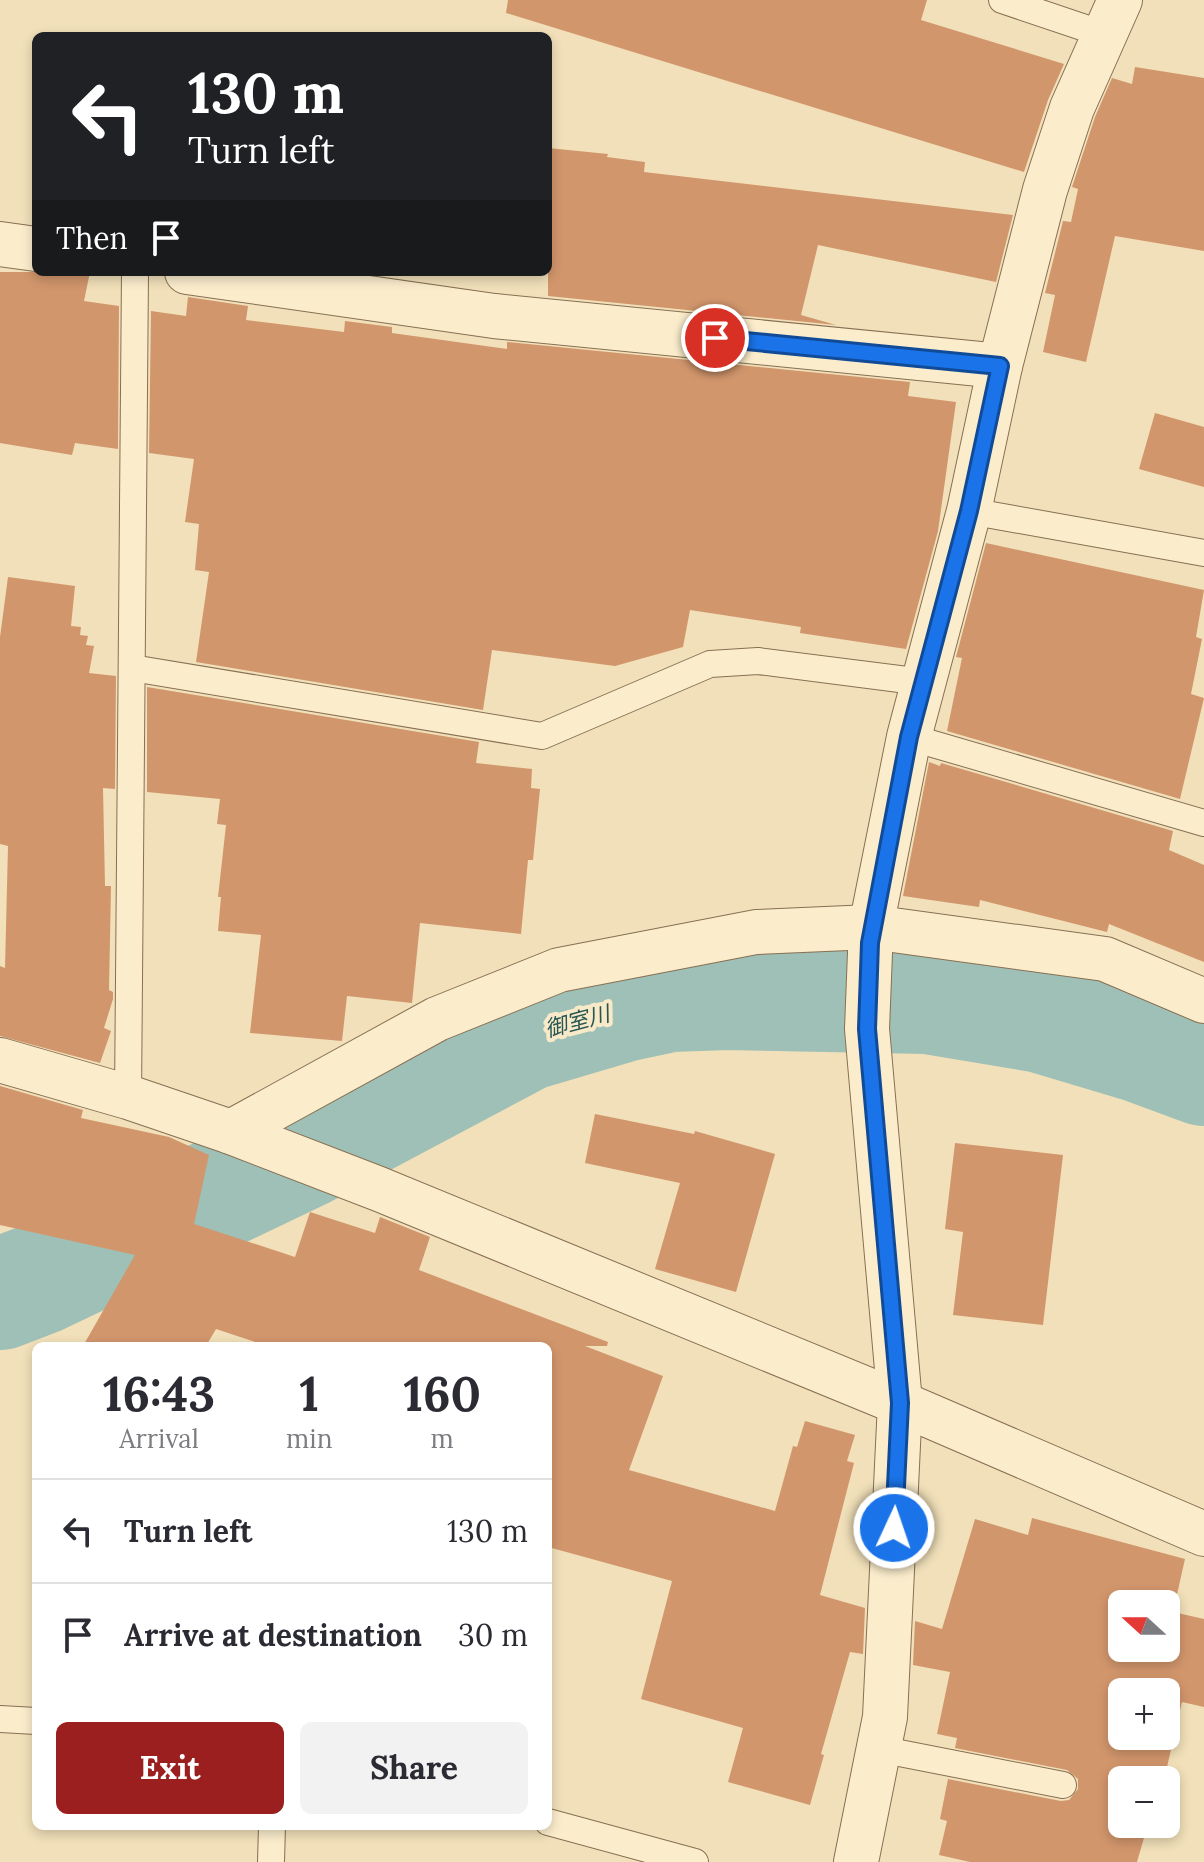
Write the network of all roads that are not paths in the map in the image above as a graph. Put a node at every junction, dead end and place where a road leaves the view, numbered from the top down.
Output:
1 (1002, 0) edge
2 (1113, 17) edge
3 (0, 244) edge
4 (32, 248) edge
5 (135, 276) edge
6 (215, 276) edge
7 (1000, 366) junction
8 (969, 511) junction
9 (1204, 553) edge
10 (132, 668) junction
11 (923, 682) junction
12 (909, 737) junction
13 (1204, 823) edge
14 (870, 935) junction
15 (1204, 1001) edge
16 (0, 1060) edge
17 (128, 1097) junction
18 (236, 1134) junction
19 (900, 1403) junction
20 (1204, 1534) edge
21 (0, 1719) edge
22 (32, 1721) edge
23 (879, 1749) junction
24 (1063, 1785) dead end
25 (552, 1823) edge
26 (272, 1830) edge
27 (271, 1862) edge
28 (695, 1862) edge
29 (856, 1862) edge

1 - 2 lane
2 - 7 street
3 - 4 street
5 - 10 lane
6 - 7 street
7 - 8 street
8 - 9 lane
8 - 11 street
10 - 11 lane
10 - 17 lane
11 - 12 street
12 - 13 lane
12 - 14 street
14 - 15 street
14 - 18 street
14 - 19 street
16 - 17 street
17 - 18 street
18 - 19 street
19 - 20 street
19 - 23 street
21 - 22 lane
23 - 24 lane
23 - 29 street
25 - 28 lane
26 - 27 lane

